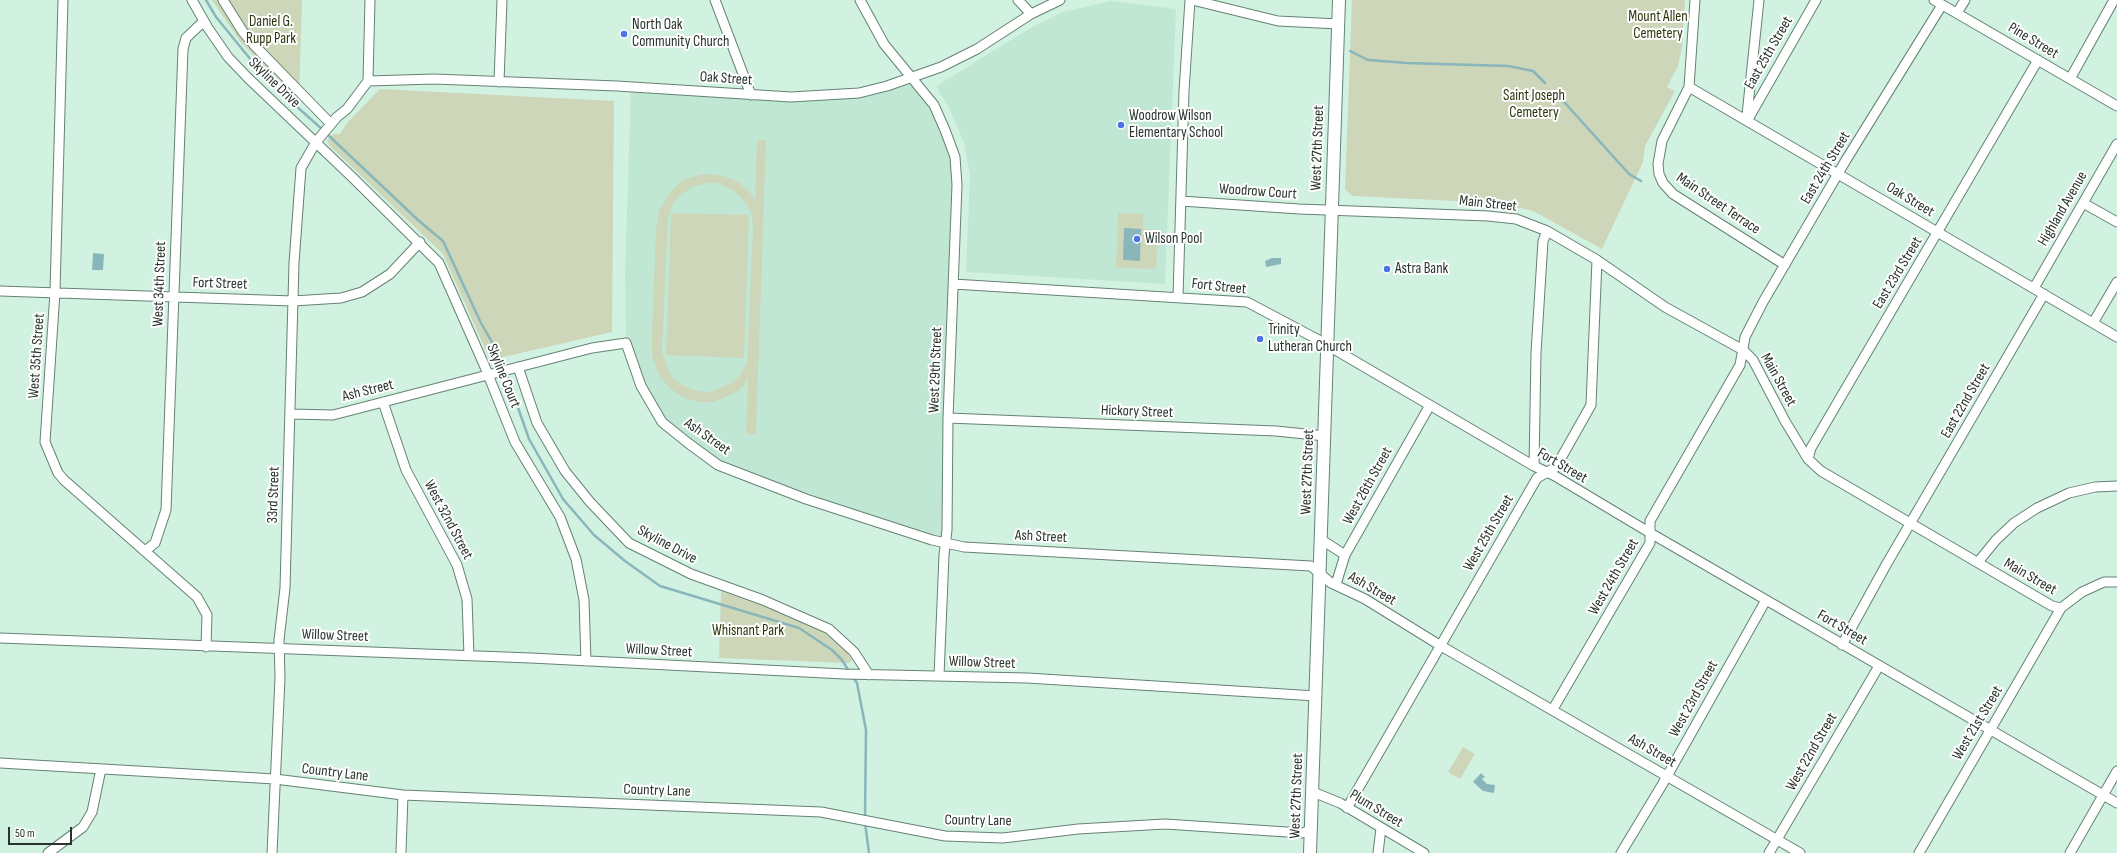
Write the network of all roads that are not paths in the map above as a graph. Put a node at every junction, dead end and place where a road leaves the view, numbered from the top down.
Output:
1 (63, 0) edge
2 (192, 0) edge
3 (223, 0) edge
4 (370, 0) edge
5 (502, 0) edge
6 (715, 0) edge
7 (860, 0) edge
8 (1018, 0) edge
9 (1060, 0) edge
10 (1191, 0) edge
11 (1339, 0) edge
12 (1695, 0) edge
13 (1759, 0) edge
14 (1816, 0) edge
15 (1964, 0) edge
16 (2114, 0) edge
17 (1938, 2) edge
18 (1957, 13) junction
19 (1031, 14) junction
20 (204, 21) junction
21 (1339, 24) junction
22 (2038, 60) junction
23 (912, 78) junction
24 (2070, 79) junction
25 (368, 81) junction
26 (499, 82) junction
27 (1689, 87) junction
28 (751, 95) junction
29 (2117, 106) edge
30 (1747, 121) junction
31 (331, 124) junction
32 (316, 142) junction
33 (2117, 144) edge
34 (1838, 174) junction
35 (1181, 201) junction
36 (2083, 203) junction
37 (1332, 209) junction
38 (2117, 222) edge
39 (1547, 231) junction
40 (1938, 233) junction
41 (420, 242) junction
42 (1597, 260) junction
43 (1785, 264) junction
44 (2117, 282) edge
45 (953, 284) junction
46 (2034, 288) junction
47 (0, 291) edge
48 (55, 292) junction
49 (2044, 294) junction
50 (1178, 296) junction
51 (173, 297) junction
52 (293, 301) junction
53 (2093, 323) junction
54 (2117, 337) edge
55 (1328, 347) junction
56 (1743, 350) junction
57 (518, 367) junction
58 (488, 375) junction
59 (383, 402) junction
60 (1430, 405) junction
61 (290, 414) junction
62 (948, 418) junction
63 (1325, 436) junction
64 (1808, 459) junction
65 (1534, 466) junction
66 (1547, 472) junction
67 (2117, 486) edge
68 (1911, 523) junction
69 (1652, 534) junction
70 (1322, 540) junction
71 (947, 542) junction
72 (145, 550) junction
73 (1345, 555) junction
74 (1978, 562) junction
75 (1320, 574) junction
76 (2117, 582) edge
77 (1336, 584) junction
78 (1766, 600) junction
79 (2061, 608) junction
80 (0, 638) edge
81 (1842, 645) junction
82 (206, 646) junction
83 (1441, 646) junction
84 (280, 648) junction
85 (469, 656) junction
86 (586, 661) junction
87 (1879, 666) junction
88 (865, 675) junction
89 (939, 676) junction
90 (1316, 696) junction
91 (1553, 709) junction
92 (1990, 729) junction
93 (0, 763) edge
94 (101, 769) junction
95 (2117, 771) edge
96 (1667, 775) junction
97 (275, 780) junction
98 (1313, 792) junction
99 (403, 795) junction
100 (2104, 795) junction
101 (2117, 803) edge
102 (1347, 808) junction
103 (1381, 828) junction
104 (1311, 830) junction
105 (1776, 839) junction
106 (48, 853) edge
107 (272, 853) edge
108 (401, 853) edge
109 (1310, 853) edge
110 (1378, 853) edge
111 (1424, 853) edge
112 (1621, 853) edge
113 (1769, 853) edge
114 (1800, 853) edge
115 (1919, 853) edge
116 (2070, 853) edge

1 - 48 street, West 35th Street
2 - 20 street, Skyline Drive
3 - 31 street
4 - 25 street
5 - 26 street
6 - 28 street
7 - 23 street, West 29th Street
8 - 19 street
9 - 19 street, Oak Street
10 - 21 street
10 - 35 street
11 - 21 main road, West 27th Street
12 - 27 street
13 - 30 street
14 - 30 street, East 25th Street
15 - 18 street
16 - 24 street
17 - 18 street, Pine Street
17 - 34 street, East 24th Street
18 - 22 street, Pine Street
19 - 23 street, Oak Street
20 - 32 street, Skyline Drive
20 - 51 street, West 34th Street
21 - 37 main road, West 27th Street
22 - 24 street, Pine Street
22 - 40 street, East 23rd Street
23 - 28 street, Oak Street
23 - 45 street, West 29th Street
24 - 29 street, Pine Street
25 - 26 street, Oak Street
25 - 31 street, 33rd Street
26 - 28 street, Oak Street
27 - 30 street, Oak Street
27 - 43 street, Main Street Terrace
30 - 34 street, Oak Street
31 - 32 street, 33rd Street
32 - 41 street, Skyline Court
32 - 52 street, 33rd Street
33 - 36 street, Highland Avenue
34 - 40 street, Oak Street
34 - 43 street, East 24th Street
35 - 37 street, Woodrow Court
35 - 50 street
36 - 38 street
36 - 46 street, Highland Avenue
37 - 39 street, Main Street
37 - 55 main road, West 27th Street
39 - 42 street, Main Street
39 - 65 street
40 - 46 street, Oak Street
40 - 64 street, East 23rd Street
41 - 52 street, Fort Street
41 - 58 street, Skyline Court
42 - 56 street, Main Street
42 - 66 street, West 25th Street
43 - 56 street, East 24th Street
44 - 53 street
45 - 50 street, Fort Street
45 - 62 street, West 29th Street
46 - 49 street, Oak Street
47 - 48 street, Fort Street
48 - 51 street, Fort Street
48 - 72 street, West 35th Street
49 - 53 street, Oak Street
49 - 68 street, East 22nd Street
50 - 55 street, Fort Street
51 - 52 street, Fort Street
51 - 72 street, West 34th Street
52 - 61 street, 33rd Street
53 - 54 street, Oak Street
55 - 60 street, Fort Street
55 - 63 main road, West 27th Street
56 - 64 street, Main Street
56 - 69 street, West 24th Street
57 - 58 street, Ash Street
57 - 71 street, Ash Street
57 - 88 street, Skyline Drive
58 - 59 street, Ash Street
58 - 86 street, Skyline Court
59 - 61 street, Ash Street
59 - 85 street, West 32nd Street
60 - 65 street, Fort Street
60 - 73 street, West 26th Street
61 - 84 street, 33rd Street
62 - 63 street, Hickory Street
62 - 71 street, West 29th Street
63 - 70 main road, West 27th Street
64 - 68 street, Main Street
65 - 66 street, Fort Street
66 - 69 street, Fort Street
66 - 83 street, West 25th Street
67 - 74 street
68 - 74 street, Main Street
68 - 81 street
69 - 78 street, Fort Street
69 - 91 street, West 24th Street
70 - 73 street
70 - 75 main road, West 27th Street
71 - 75 street, Ash Street
71 - 89 street, West 29th Street
72 - 82 street, West 35th Street
73 - 77 street, West 26th Street
74 - 79 street, Main Street
75 - 77 street, Ash Street
75 - 90 main road, West 27th Street
76 - 79 street, Main Street
77 - 83 street, Ash Street
78 - 81 street, Fort Street
78 - 96 street, West 23rd Street
79 - 92 street, West 21st Street
80 - 82 street, Willow Street
81 - 87 street, Fort Street
82 - 84 street, Willow Street
83 - 91 street, Ash Street
83 - 102 street, West 25th Street
84 - 85 street, Willow Street
84 - 97 street, 33rd Street
85 - 86 street, Willow Street
86 - 88 street, Willow Street
87 - 92 street, Fort Street
87 - 105 street, West 22nd Street
88 - 89 street, Willow Street
89 - 90 street, Willow Street
90 - 98 main road, West 27th Street
91 - 96 street, Ash Street
92 - 100 street, Fort Street
92 - 115 street, West 21st Street
93 - 94 street, Country Lane
94 - 97 street, Country Lane
94 - 106 street
95 - 100 street
96 - 105 street, Ash Street
96 - 112 street, West 23rd Street
97 - 99 street, Country Lane
97 - 107 street, 33rd Street
98 - 102 street, Plum Street
98 - 104 main road, West 27th Street
99 - 104 street, Country Lane
99 - 108 street
100 - 101 street, Fort Street
100 - 116 street
102 - 103 street, Plum Street
103 - 110 street
103 - 111 street, Plum Street
104 - 109 main road, West 27th Street
105 - 113 street, West 22nd Street
105 - 114 street, Ash Street

